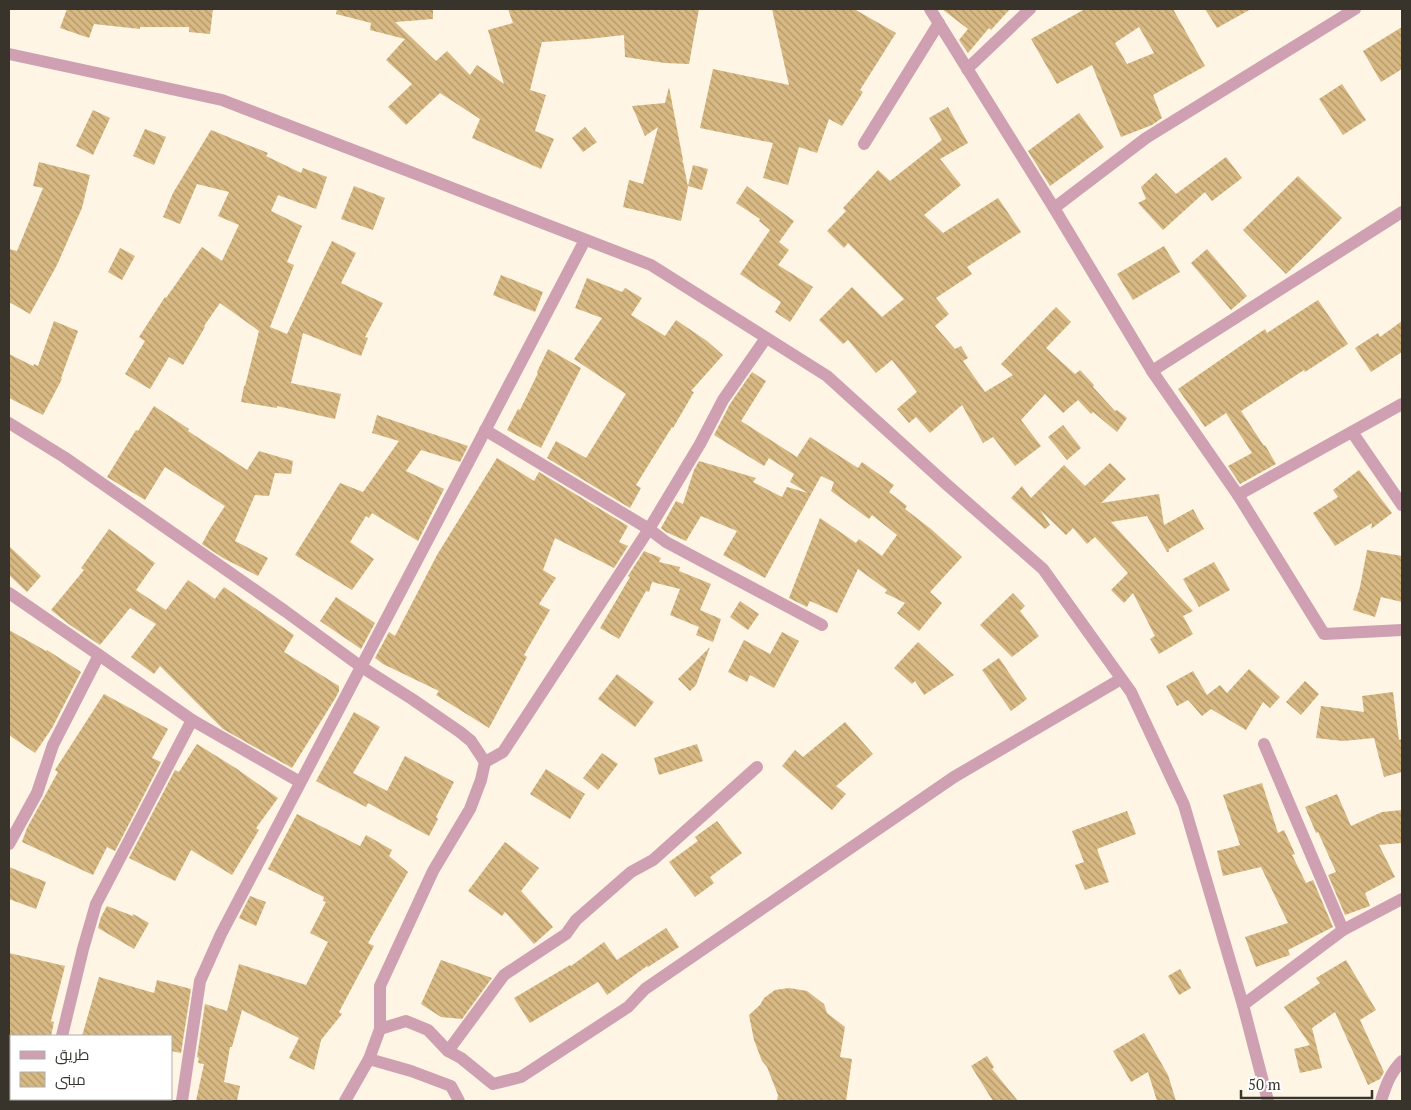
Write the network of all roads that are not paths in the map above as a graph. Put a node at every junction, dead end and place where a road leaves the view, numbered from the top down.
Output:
1 (930, 9) edge
2 (1030, 9) edge
3 (1355, 9) edge
4 (939, 23) junction
5 (9, 54) edge
6 (968, 69) junction
7 (864, 144) dead end
8 (1054, 208) junction
9 (1402, 212) edge
10 (585, 240) junction
11 (766, 338) junction
12 (1152, 371) junction
13 (1402, 404) edge
14 (9, 423) edge
15 (485, 430) junction
16 (1352, 432) junction
17 (1238, 495) junction
18 (1402, 505) edge
19 (649, 529) junction
20 (9, 593) edge
21 (822, 625) dead end
22 (1402, 630) edge
23 (99, 654) junction
24 (360, 666) junction
25 (1121, 679) junction
26 (192, 720) junction
27 (1264, 744) dead end
28 (485, 762) junction
29 (757, 767) dead end
30 (300, 782) junction
31 (9, 844) edge
32 (1402, 899) edge
33 (1343, 930) junction
34 (1243, 1004) junction
35 (380, 1029) junction
36 (62, 1035) edge
37 (448, 1051) junction
38 (369, 1059) junction
39 (1402, 1061) edge
40 (182, 1101) edge
41 (345, 1101) edge
42 (459, 1101) edge
43 (1268, 1101) edge
44 (1382, 1101) edge

1 - 4 street
2 - 6 street
3 - 8 street
4 - 6 street
4 - 7 street
5 - 10 street
6 - 8 street
8 - 12 street
9 - 12 street
10 - 11 street
10 - 15 street
11 - 19 street
11 - 25 street
12 - 17 street
13 - 16 street
14 - 24 street
15 - 19 street
15 - 24 street
16 - 17 street
16 - 18 street
17 - 22 street
19 - 21 street
19 - 28 street
20 - 23 street
23 - 26 street
23 - 31 street
24 - 28 street
24 - 30 street
25 - 34 street
25 - 37 street
26 - 30 street
26 - 36 street
27 - 33 street
28 - 35 street
29 - 37 street
30 - 40 street
32 - 33 street
33 - 34 street
34 - 43 street
35 - 37 street
35 - 38 street
38 - 41 street
38 - 42 street
39 - 44 street

